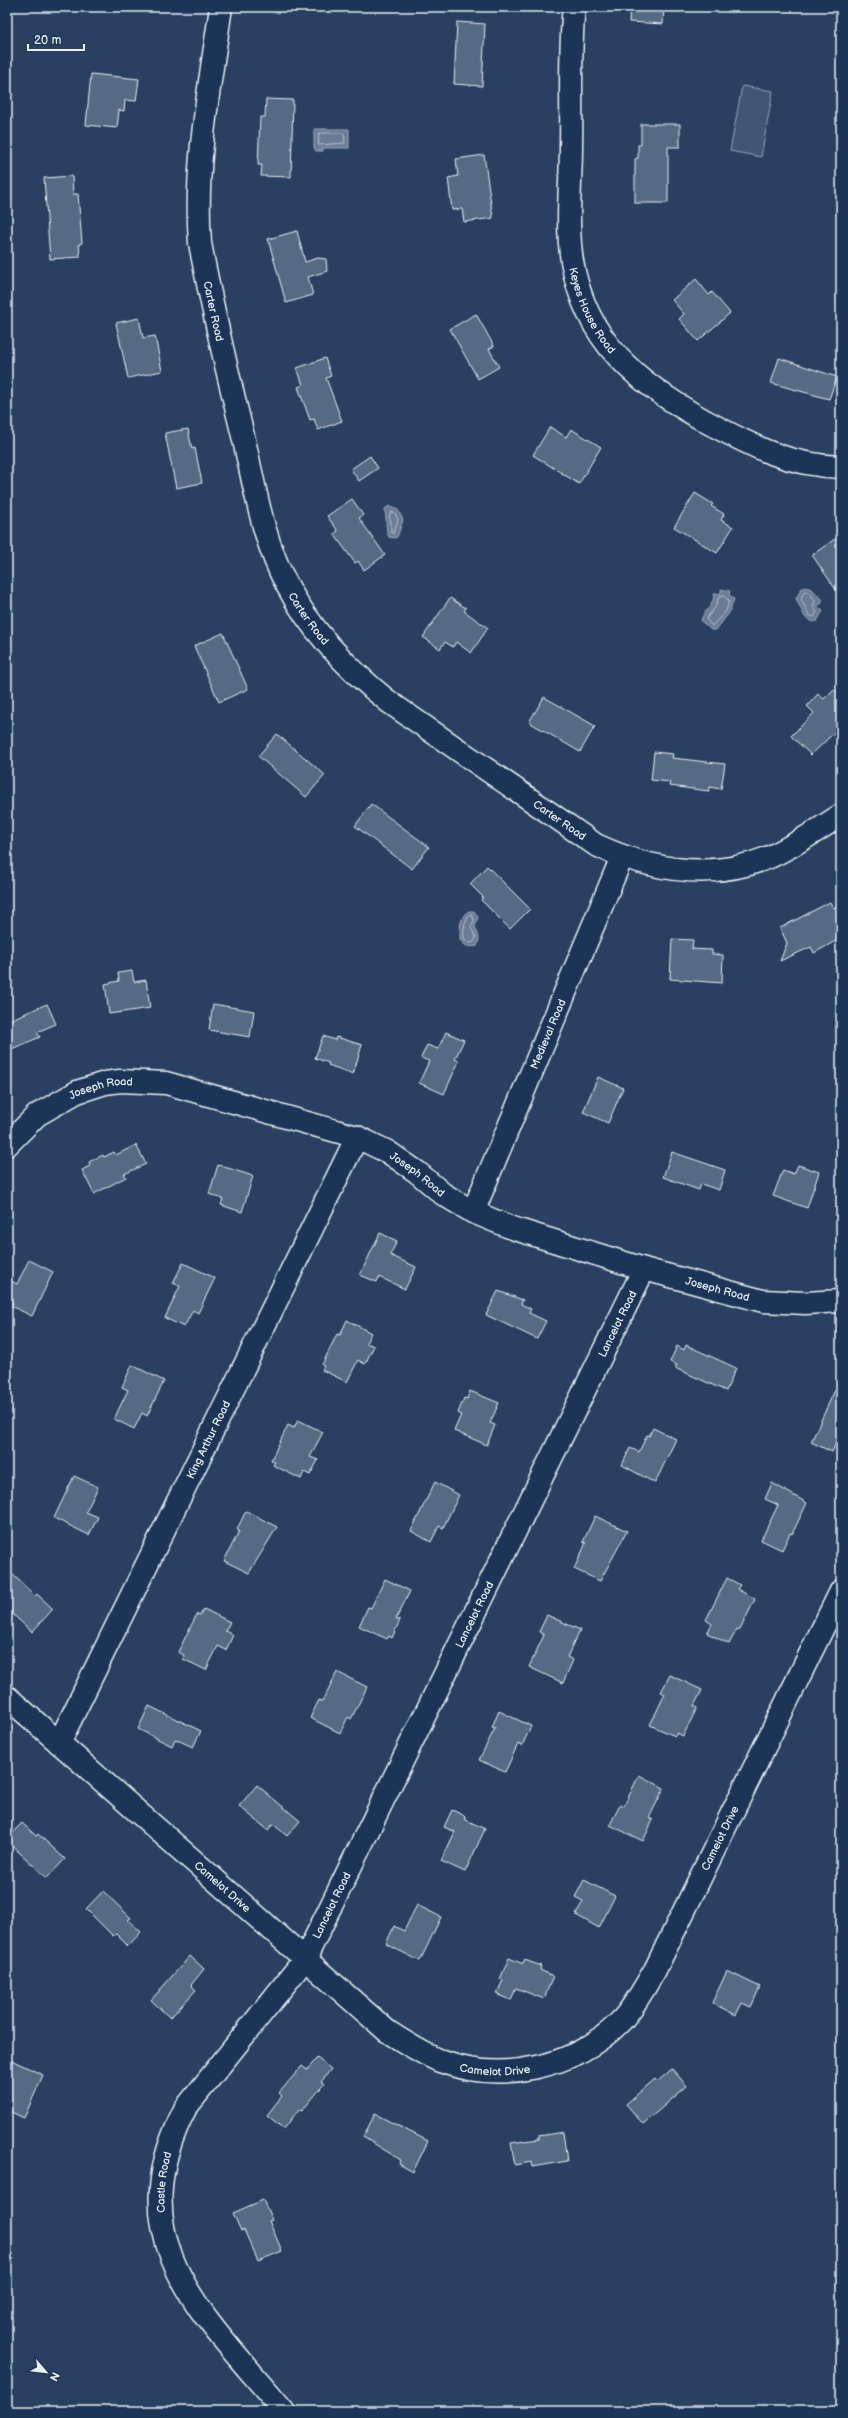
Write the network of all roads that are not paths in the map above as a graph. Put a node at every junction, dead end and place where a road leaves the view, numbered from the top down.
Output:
1 (221, 7) edge
2 (574, 7) edge
3 (841, 467) edge
4 (841, 815) edge
5 (622, 857) junction
6 (356, 1137) junction
7 (7, 1145) edge
8 (474, 1212) junction
9 (644, 1269) junction
10 (841, 1301) edge
11 (841, 1591) edge
12 (7, 1697) edge
13 (59, 1742) junction
14 (305, 1959) junction
15 (284, 2411) edge

1 - 5 street, Carter Road
2 - 3 street, Keyes House Road
4 - 5 street, Carter Road
5 - 8 street, Medieval Road
6 - 7 street, Joseph Road
6 - 8 street, Joseph Road
6 - 13 street, King Arthur Road
8 - 9 street, Joseph Road
9 - 10 street, Joseph Road
9 - 14 street, Lancelot Road
11 - 14 street, Camelot Drive
12 - 13 street, Camelot Drive
13 - 14 street, Camelot Drive
14 - 15 street, Castle Road

